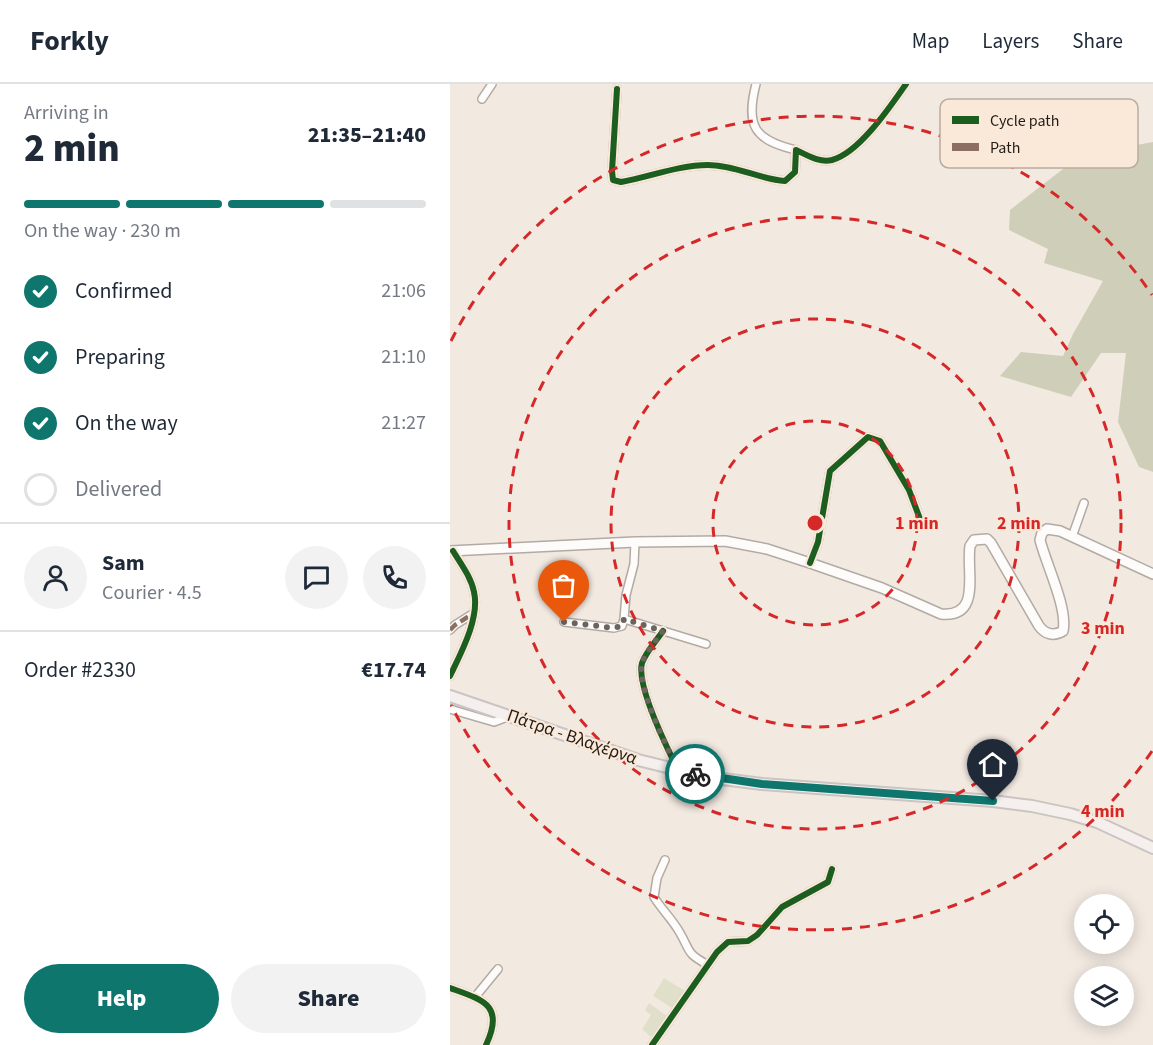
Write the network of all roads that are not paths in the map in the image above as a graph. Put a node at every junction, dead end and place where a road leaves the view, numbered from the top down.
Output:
1 (492, 84) edge
2 (756, 84) edge
3 (906, 84) edge
4 (617, 88) dead end
5 (482, 99) dead end
6 (796, 150) junction
7 (1084, 503) dead end
8 (920, 519) dead end
9 (1072, 537) junction
10 (634, 542) junction
11 (451, 551) edge
12 (810, 563) junction
13 (1153, 574) edge
14 (474, 613) junction
15 (624, 619) junction
16 (564, 622) dead end
17 (450, 630) edge
18 (663, 631) junction
19 (706, 644) dead end
20 (450, 676) edge
21 (450, 696) edge
22 (450, 709) edge
23 (511, 716) junction
24 (678, 770) junction
25 (1153, 848) edge
26 (665, 860) dead end
27 (832, 869) dead end
28 (708, 965) junction
29 (498, 969) dead end
30 (450, 988) edge
31 (475, 997) junction
32 (486, 1045) edge
33 (652, 1045) edge

1 - 5 street
2 - 6 street
3 - 6 street
4 - 6 street
7 - 9 street
8 - 12 street
9 - 12 main road
9 - 13 main road
10 - 11 main road
10 - 12 main road
10 - 15 street
11 - 14 street
14 - 17 street
14 - 20 street
15 - 16 street
15 - 18 street
18 - 19 street
18 - 24 street
21 - 23 main road, Πάτρα - Βλαχέρνα
22 - 23 street
23 - 24 main road, Πάτρα - Βλαχέρνα
24 - 25 main road, Πάτρα - Βλαχέρνα
26 - 28 street
27 - 28 street
28 - 33 street
29 - 31 street
30 - 31 street
31 - 32 street

